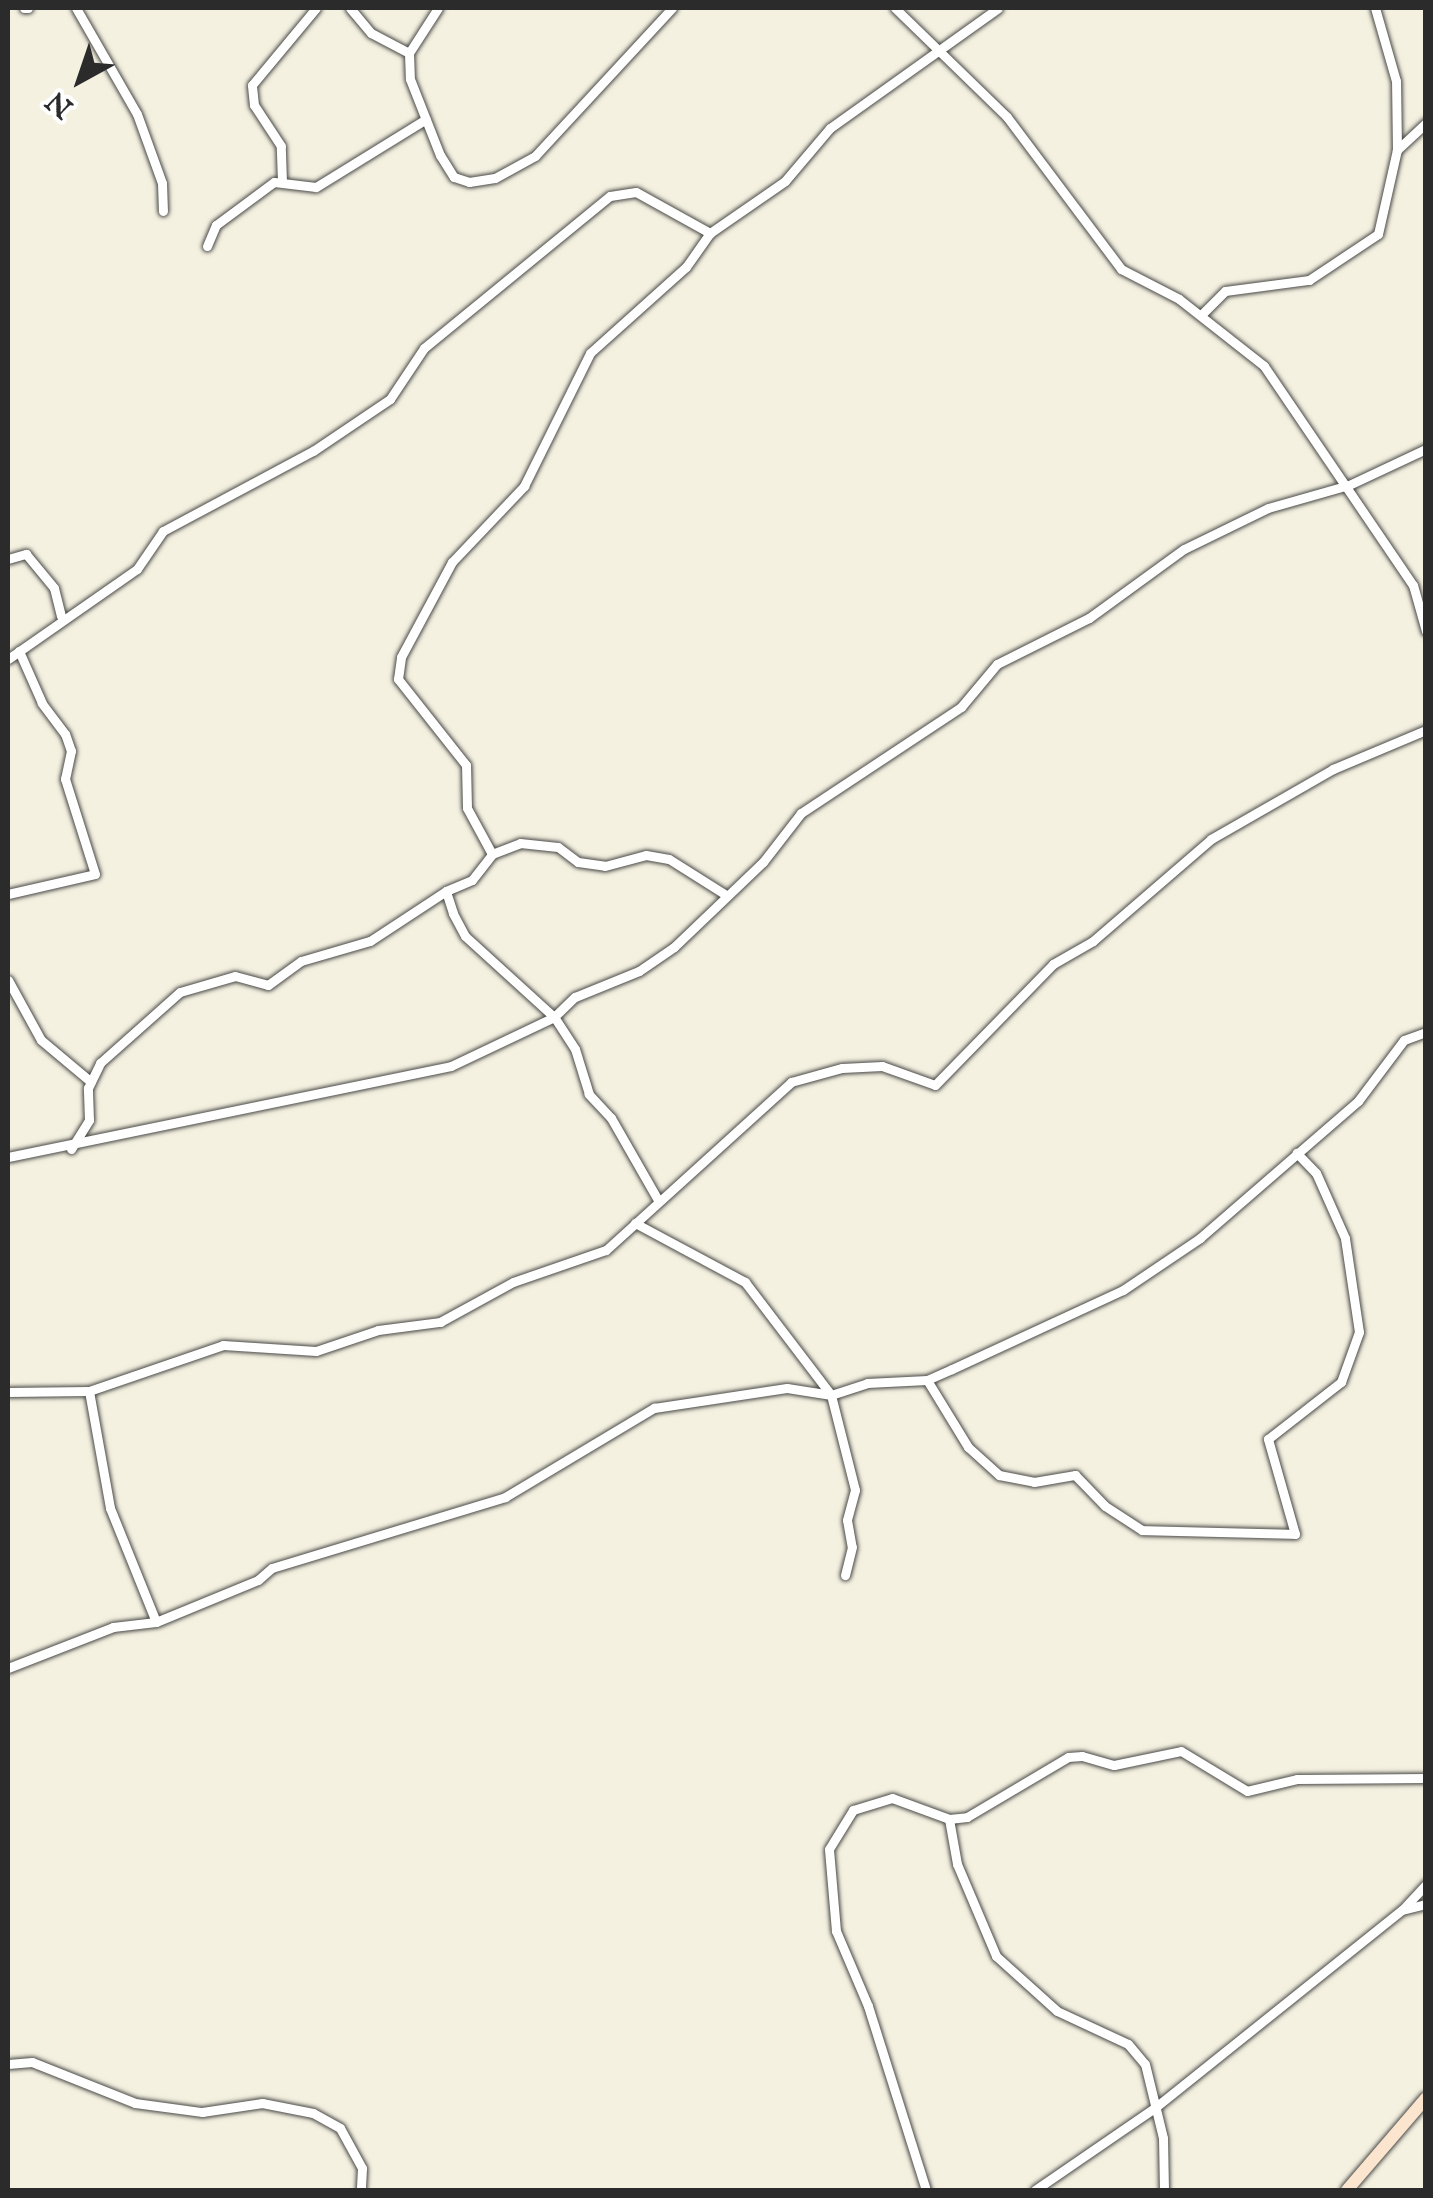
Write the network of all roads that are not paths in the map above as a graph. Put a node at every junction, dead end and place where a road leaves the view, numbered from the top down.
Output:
1 (76, 8) edge
2 (316, 8) edge
3 (350, 8) edge
4 (438, 8) edge
5 (672, 8) edge
6 (895, 8) edge
7 (998, 8) edge
8 (1375, 8) edge
9 (409, 53) junction
10 (937, 54) junction
11 (426, 119) junction
12 (1426, 124) edge
13 (1397, 150) junction
14 (282, 182) junction
15 (164, 211) dead end
16 (710, 233) junction
17 (206, 246) dead end
18 (1202, 315) junction
19 (1426, 449) edge
20 (1349, 485) junction
21 (8, 560) edge
22 (60, 616) junction
23 (1426, 632) edge
24 (19, 650) junction
25 (8, 659) edge
26 (1426, 730) edge
27 (492, 854) junction
28 (446, 891) junction
29 (8, 894) edge
30 (726, 895) junction
31 (8, 980) edge
32 (554, 1017) junction
33 (1426, 1032) edge
34 (91, 1082) junction
35 (71, 1149) junction
36 (1297, 1153) junction
37 (8, 1157) edge
38 (658, 1200) junction
39 (635, 1224) junction
40 (926, 1380) junction
41 (88, 1391) junction
42 (8, 1392) edge
43 (832, 1395) junction
44 (845, 1576) dead end
45 (156, 1622) junction
46 (8, 1668) edge
47 (1426, 1778) edge
48 (949, 1819) junction
49 (1426, 1884) edge
50 (1426, 1904) edge
51 (1402, 1910) junction
52 (8, 2064) edge
53 (1426, 2098) edge
54 (1157, 2106) junction
55 (361, 2190) edge
56 (926, 2190) edge
57 (1035, 2190) edge
58 (1164, 2190) edge
59 (1347, 2190) edge

1 - 15 street
2 - 14 street
3 - 9 street
4 - 9 street
5 - 11 street
6 - 10 street
7 - 10 street
8 - 13 street
9 - 11 street
10 - 16 street
10 - 18 street
11 - 14 street
12 - 13 street
13 - 18 street
14 - 17 street
16 - 22 street
16 - 27 street
18 - 20 street
19 - 20 street
20 - 23 street
20 - 30 street
21 - 22 street
22 - 24 street
24 - 25 street
24 - 29 street
26 - 38 street
27 - 28 street
27 - 30 street
28 - 32 street
28 - 34 street
30 - 32 street
31 - 34 street
32 - 35 street
32 - 38 street
33 - 36 street
34 - 35 street
35 - 37 street
36 - 40 street
36 - 40 street
38 - 39 street
39 - 41 street
39 - 43 street
40 - 43 street
41 - 42 street
41 - 45 street
43 - 44 street
43 - 45 street
45 - 46 street
47 - 48 street
48 - 54 street
48 - 56 street
49 - 51 street
50 - 51 street
51 - 54 street
52 - 55 street
53 - 59 street
54 - 57 street
54 - 58 street

